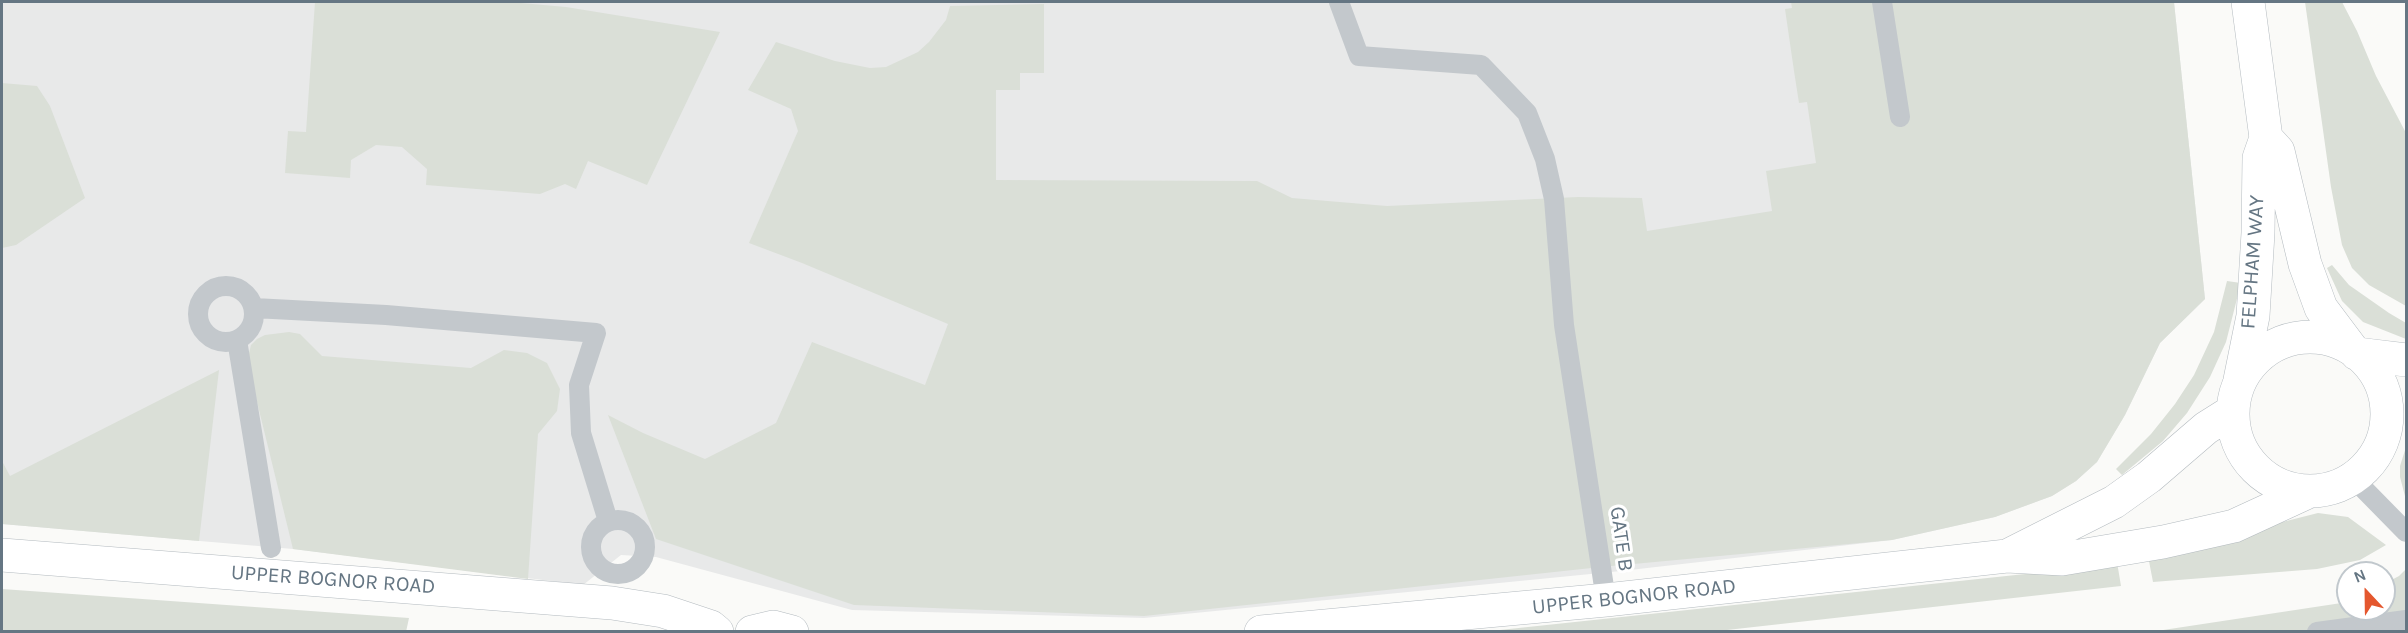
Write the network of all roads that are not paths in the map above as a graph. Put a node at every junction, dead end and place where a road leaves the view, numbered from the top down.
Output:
1 (1339, 2) edge
2 (1882, 2) edge
3 (2248, 2) edge
4 (1900, 117) dead end
5 (2266, 138) junction
6 (254, 308) junction
7 (237, 340) junction
8 (2354, 351) junction
9 (2406, 360) edge
10 (2235, 399) junction
11 (2396, 424) edge
12 (2354, 478) junction
13 (2310, 491) junction
14 (608, 521) junction
15 (2406, 532) edge
16 (271, 548) dead end
17 (2, 555) edge
18 (2007, 556) junction
19 (613, 589) junction
20 (1606, 600) junction
21 (2406, 620) edge
22 (673, 621) edge
23 (717, 632) edge
24 (752, 632) edge
25 (792, 632) edge
26 (1261, 632) edge
27 (2317, 632) edge

1 - 20 lane, GATE B
2 - 4 lane
3 - 5 main road, FELPHAM WAY
5 - 8 main road, FELPHAM WAY
5 - 10 main road, FELPHAM WAY
6 - 7 lane
6 - 7 lane
6 - 14 lane
7 - 16 lane
8 - 9 main road
8 - 10 main road
8 - 11 main road
10 - 13 main road
10 - 18 main road, UPPER BOGNOR ROAD
11 - 12 main road
12 - 13 main road
12 - 15 lane
13 - 18 main road, UPPER BOGNOR ROAD
14 - 19 lane
14 - 19 lane
17 - 19 main road, UPPER BOGNOR ROAD
18 - 20 main road, UPPER BOGNOR ROAD
19 - 22 main road, UPPER BOGNOR ROAD
20 - 26 main road, UPPER BOGNOR ROAD
21 - 27 lane
22 - 23 main road, UPPER BOGNOR ROAD
24 - 25 main road

